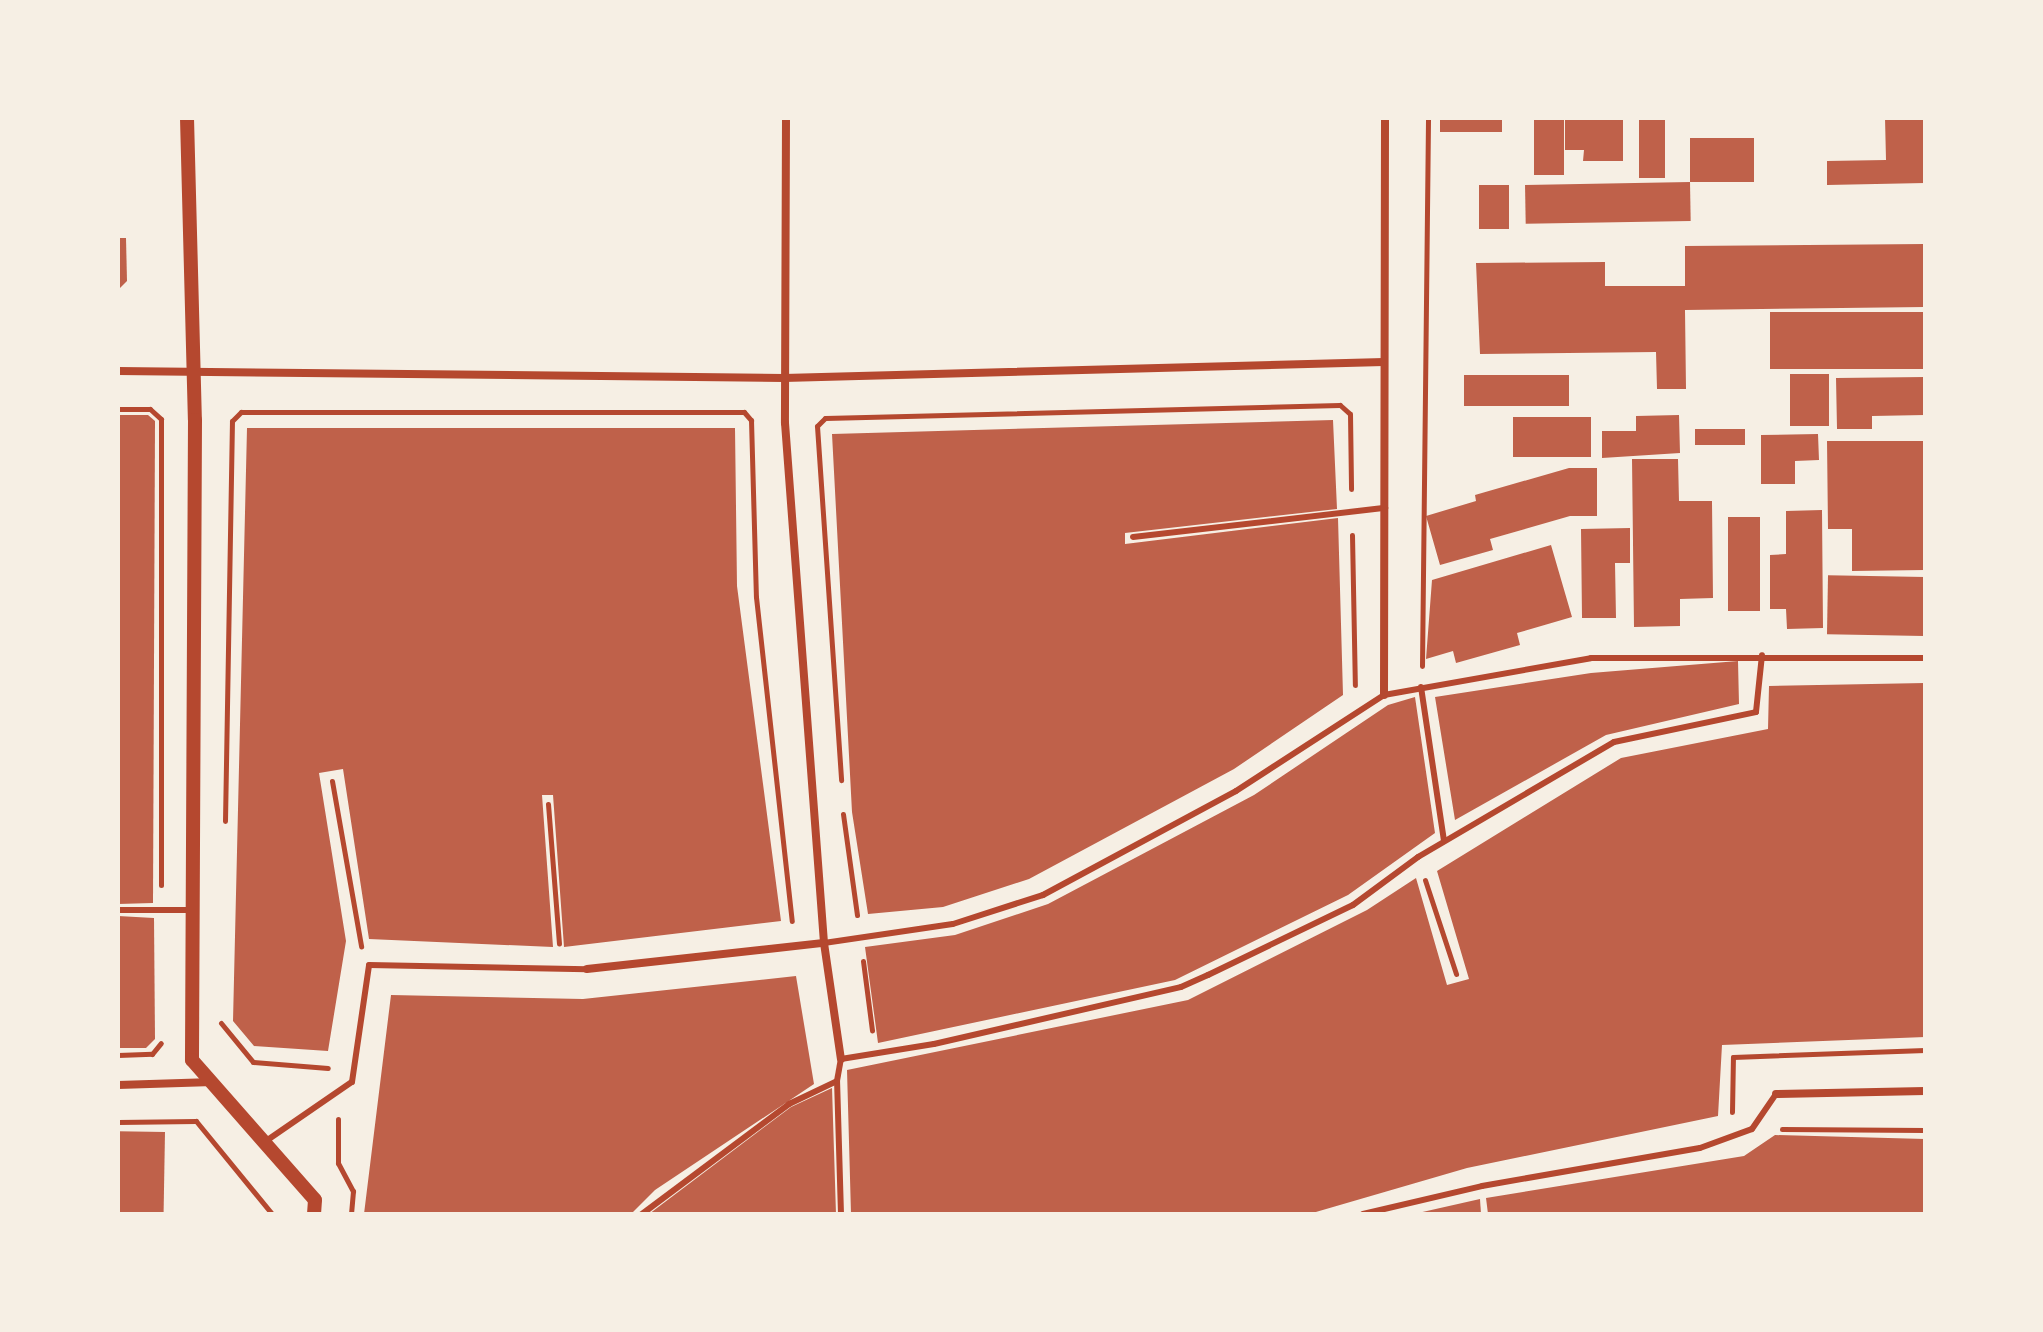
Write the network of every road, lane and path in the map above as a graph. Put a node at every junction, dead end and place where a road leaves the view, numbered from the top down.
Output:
1 (187, 118) edge
2 (786, 118) edge
3 (1385, 118) edge
4 (1428, 118) edge
5 (1384, 362) junction
6 (118, 371) edge
7 (195, 371) junction
8 (784, 378) junction
9 (118, 409) edge
10 (1425, 412) junction
11 (1413, 413) dead end
12 (751, 420) junction
13 (760, 422) dead end
14 (1385, 508) junction
15 (1352, 512) junction
16 (1133, 537) dead end
17 (1762, 655) junction
18 (1925, 658) edge
19 (1421, 687) junction
20 (1384, 695) junction
21 (1356, 713) junction
22 (332, 781) dead end
23 (548, 804) dead end
24 (225, 834) dead end
25 (1444, 840) junction
26 (1418, 857) junction
27 (118, 910) edge
28 (192, 910) junction
29 (161, 911) junction
30 (860, 938) junction
31 (824, 943) junction
32 (795, 946) junction
33 (369, 965) junction
34 (561, 969) junction
35 (587, 969) joint
36 (1456, 974) dead end
37 (222, 1009) dead end
38 (161, 1036) dead end
39 (875, 1053) junction
40 (118, 1055) edge
41 (841, 1059) junction
42 (837, 1081) junction
43 (213, 1082) junction
44 (118, 1085) edge
45 (339, 1090) junction
46 (1925, 1091) edge
47 (1776, 1094) joint
48 (151, 1106) dead end
49 (118, 1122) edge
50 (152, 1122) junction
51 (1752, 1129) junction
52 (1925, 1130) edge
53 (265, 1142) junction
54 (272, 1214) edge
55 (314, 1214) edge
56 (351, 1214) edge
57 (642, 1214) edge
58 (841, 1214) edge
59 (1363, 1214) edge

1 - 7 street
2 - 8 street
3 - 5 street
4 - 10 path
5 - 8 street
5 - 14 street
6 - 7 street
7 - 8 street
7 - 28 street
8 - 31 street
9 - 29 path
10 - 11 path
10 - 19 path
12 - 13 path
12 - 24 path
12 - 32 path
14 - 15 lane
14 - 20 street
15 - 16 lane
15 - 21 path
15 - 30 path
17 - 18 lane
17 - 19 lane
17 - 25 lane
19 - 20 lane
19 - 25 lane
20 - 21 lane
21 - 30 lane
22 - 33 path
23 - 34 path
25 - 26 lane
26 - 36 path
26 - 39 lane
27 - 29 lane
28 - 29 lane
28 - 43 street
30 - 31 lane
30 - 39 path
31 - 32 street
31 - 41 street
32 - 35 street
33 - 34 lane
33 - 45 lane
34 - 35 lane
37 - 45 path
38 - 40 path
39 - 41 lane
41 - 42 lane
42 - 57 lane
42 - 58 lane
43 - 44 street
43 - 53 street
45 - 53 lane
45 - 56 path
46 - 47 street
47 - 51 lane
48 - 50 path
49 - 50 path
50 - 54 path
51 - 52 path
51 - 59 lane
53 - 55 street

